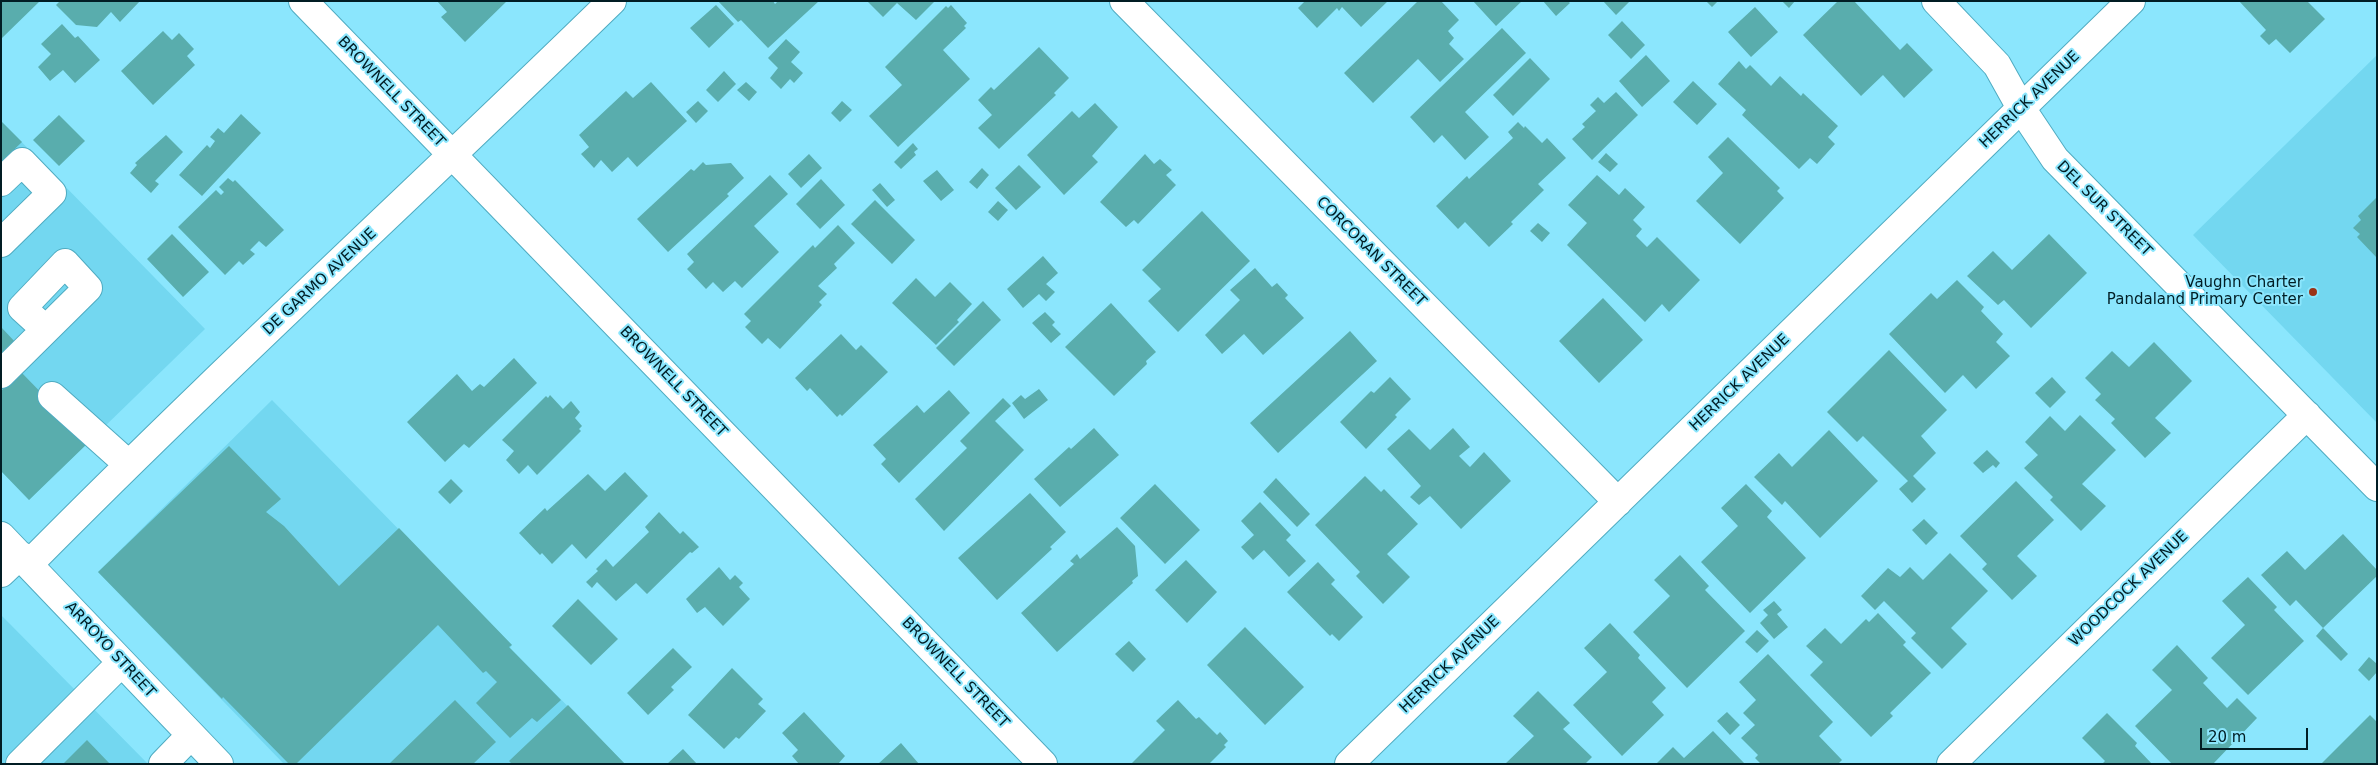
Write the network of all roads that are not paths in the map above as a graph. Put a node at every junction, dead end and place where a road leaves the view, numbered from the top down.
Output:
1 (303, 1) edge
2 (612, 1) edge
3 (1124, 1) edge
4 (1936, 1) edge
5 (2131, 1) edge
6 (2021, 108) junction
7 (453, 156) junction
8 (1, 182) edge
9 (1, 243) edge
10 (45, 329) dead end
11 (1, 374) edge
12 (52, 396) dead end
13 (2308, 416) junction
14 (128, 464) junction
15 (2377, 487) edge
16 (1618, 502) junction
17 (1, 536) edge
18 (17, 564) edge
19 (121, 663) junction
20 (191, 735) junction
21 (20, 764) edge
22 (163, 764) edge
23 (219, 764) edge
24 (1044, 764) edge
25 (1349, 764) edge
26 (1951, 764) edge

1 - 7 street, BROWNELL STREET
2 - 7 street, DE GARMO AVENUE
3 - 16 street, CORCORAN STREET
4 - 6 street, DEL SUR STREET
5 - 6 street, HERRICK AVENUE
6 - 13 street, DEL SUR STREET
6 - 16 street, HERRICK AVENUE
7 - 14 street, DE GARMO AVENUE
7 - 24 street, BROWNELL STREET
8 - 9 street
10 - 11 street
12 - 14 street
13 - 15 street, DEL SUR STREET
13 - 26 street, WOODCOCK AVENUE
14 - 18 street, DE GARMO AVENUE
16 - 25 street, HERRICK AVENUE
17 - 18 street, ARROYO STREET
18 - 19 street, ARROYO STREET
19 - 20 street, ARROYO STREET
19 - 21 street
20 - 22 street
20 - 23 street, ARROYO STREET

